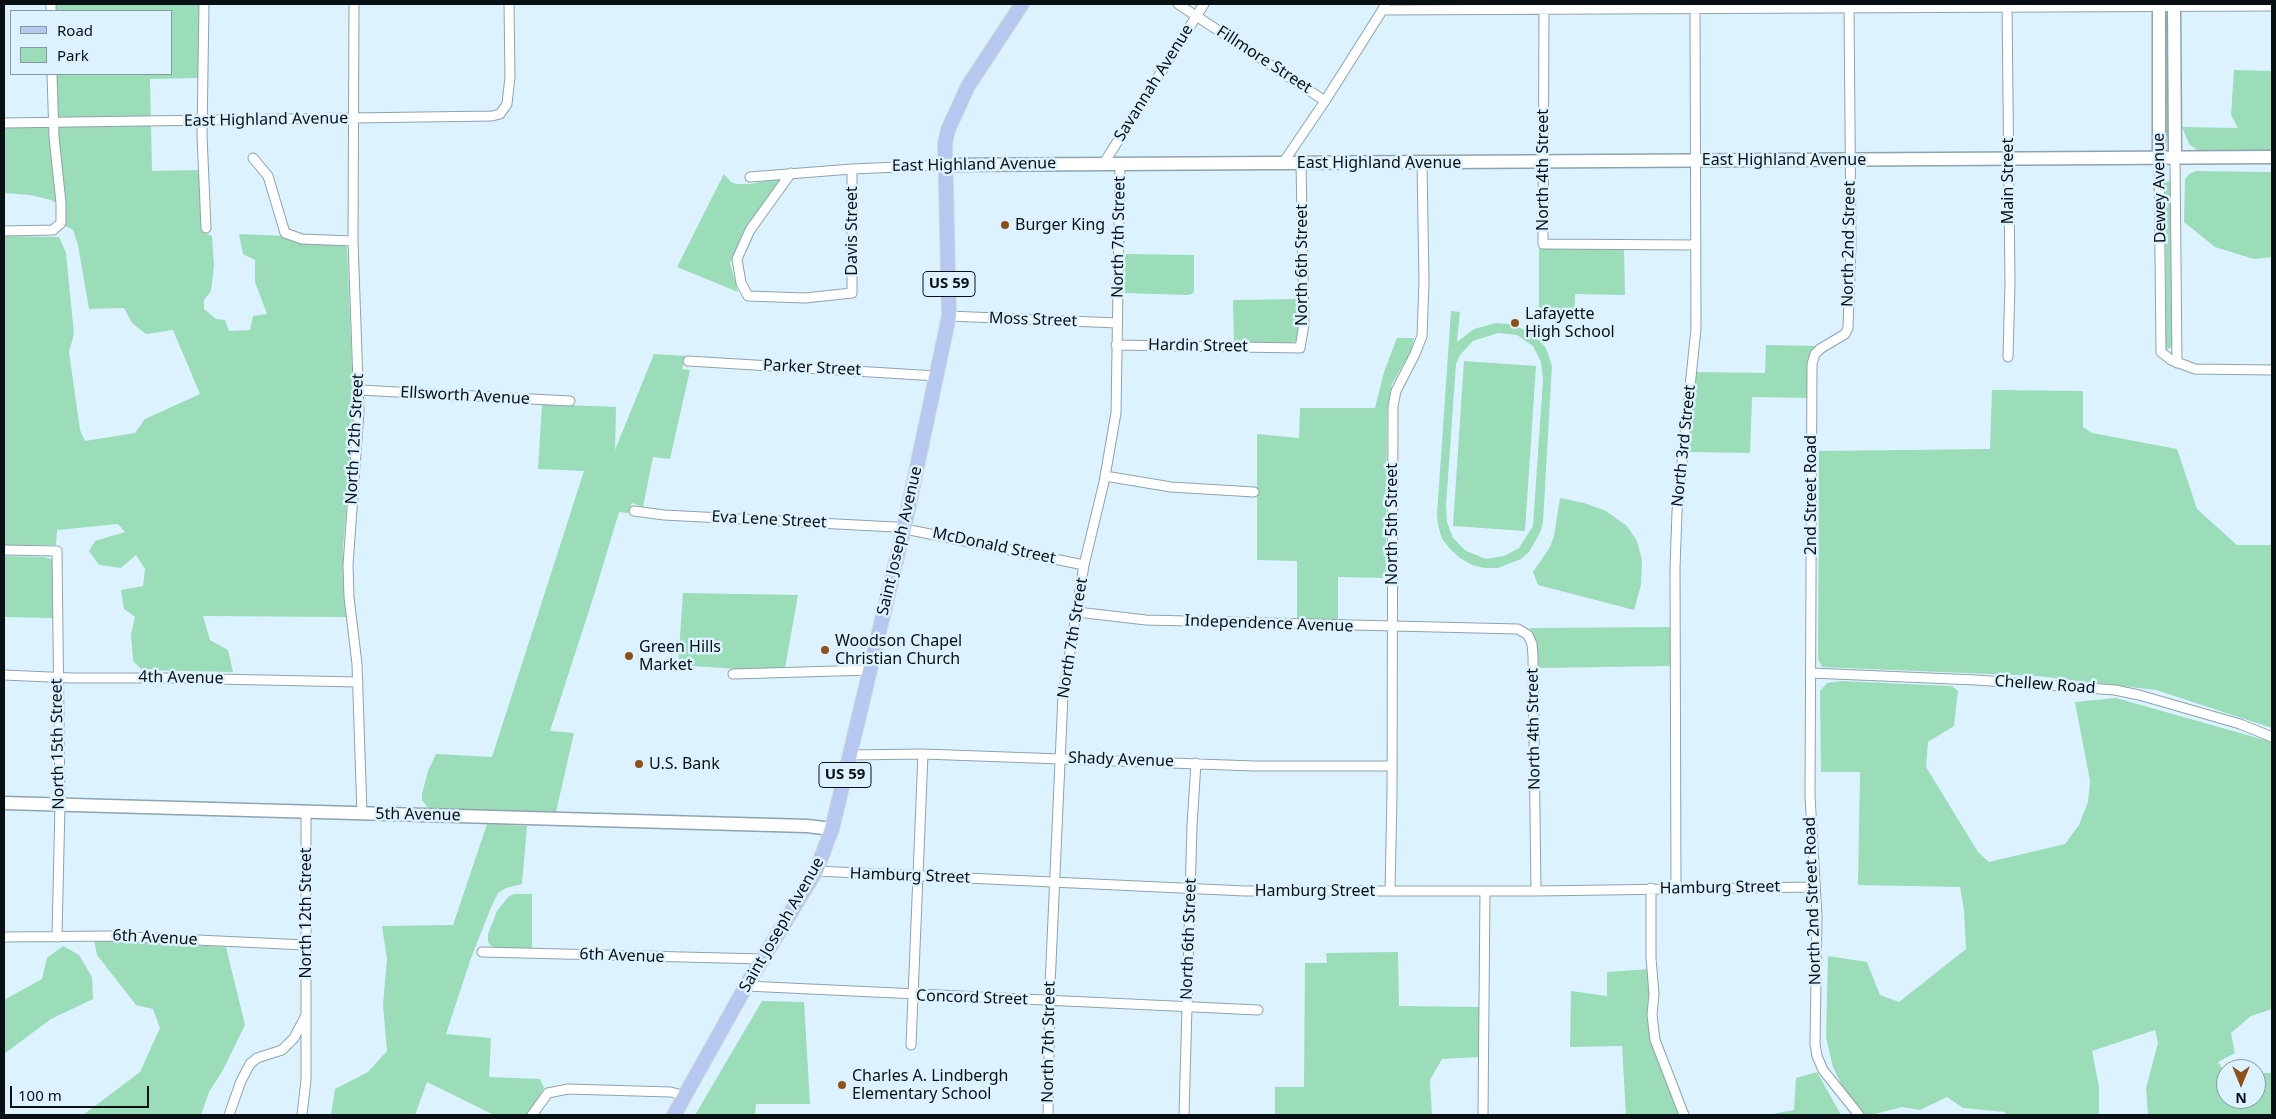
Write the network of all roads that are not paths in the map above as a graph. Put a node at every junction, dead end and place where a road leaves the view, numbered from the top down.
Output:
1 (204, 4) edge
2 (354, 4) edge
3 (509, 4) edge
4 (1022, 4) edge
5 (1178, 4) edge
6 (1204, 4) edge
7 (2007, 5) edge
8 (2159, 5) edge
9 (2174, 5) edge
10 (1544, 6) edge
11 (1696, 6) edge
12 (1849, 6) edge
13 (2272, 6) edge
14 (1384, 7) edge
15 (1196, 15) junction
16 (52, 75) edge
17 (1325, 101) junction
18 (354, 119) junction
19 (202, 120) junction
20 (4, 122) edge
21 (53, 122) junction
22 (2272, 157) edge
23 (253, 158) dead end
24 (2159, 158) junction
25 (2175, 158) junction
26 (1850, 160) junction
27 (2008, 160) junction
28 (1696, 161) junction
29 (1422, 162) junction
30 (1544, 162) junction
31 (1104, 163) junction
32 (1283, 163) junction
33 (1301, 163) junction
34 (946, 164) junction
35 (1120, 164) junction
36 (852, 169) junction
37 (791, 173) junction
38 (750, 177) dead end
39 (206, 228) dead end
40 (4, 231) edge
41 (353, 240) junction
42 (1696, 245) junction
43 (949, 316) junction
44 (1117, 323) junction
45 (1845, 334) joint
46 (1116, 345) junction
47 (1280, 347) joint
48 (2008, 357) dead end
49 (688, 361) dead end
50 (2177, 363) junction
51 (2272, 370) edge
52 (937, 376) junction
53 (359, 390) junction
54 (570, 401) dead end
55 (1105, 476) junction
56 (1254, 492) dead end
57 (634, 511) dead end
58 (904, 528) junction
59 (4, 550) edge
60 (1084, 565) junction
61 (1077, 612) junction
62 (1392, 627) junction
63 (1462, 628) joint
64 (870, 670) junction
65 (1811, 673) junction
66 (733, 674) dead end
67 (4, 675) edge
68 (57, 677) junction
69 (358, 682) junction
70 (2272, 737) edge
71 (923, 754) junction
72 (850, 755) junction
73 (1061, 758) junction
74 (1196, 763) junction
75 (1392, 766) junction
76 (4, 802) edge
77 (60, 804) junction
78 (306, 812) junction
79 (362, 814) junction
80 (832, 829) junction
81 (816, 871) junction
82 (918, 876) junction
83 (1055, 881) junction
84 (1814, 887) junction
85 (1191, 888) junction
86 (1651, 888) junction
87 (1676, 888) junction
88 (1390, 891) junction
89 (1484, 891) junction
90 (1536, 891) junction
91 (4, 937) edge
92 (57, 937) junction
93 (306, 944) junction
94 (482, 952) dead end
95 (763, 960) junction
96 (746, 986) junction
97 (913, 995) junction
98 (1049, 1001) junction
99 (1187, 1005) junction
100 (1258, 1010) dead end
101 (306, 1014) junction
102 (911, 1045) dead end
103 (685, 1096) junction
104 (229, 1115) edge
105 (302, 1115) edge
106 (532, 1115) edge
107 (674, 1115) edge
108 (1048, 1115) edge
109 (1184, 1115) edge
110 (1483, 1115) edge
111 (1684, 1115) edge
112 (1859, 1115) edge

1 - 19 street
2 - 18 street, North 12th Street
3 - 18 street, East Highland Avenue
4 - 34 main road, Saint Joseph Avenue / US 59
5 - 15 street, Fillmore Street
6 - 15 street, Savannah Avenue
7 - 8 street
7 - 12 street
7 - 27 street, Main Street
8 - 9 street
8 - 24 street, Dewey Avenue
9 - 13 street
9 - 25 street, Dewey Avenue
10 - 11 street
10 - 14 street
10 - 30 street, North 4th Street
11 - 12 street
11 - 28 street, North 3rd Street
12 - 26 street, North 2nd Street
14 - 17 street
15 - 17 street, Fillmore Street
15 - 31 street, Savannah Avenue
16 - 21 street
17 - 32 street
18 - 19 street, East Highland Avenue
18 - 41 street, North 12th Street
19 - 21 street, East Highland Avenue
19 - 39 street
20 - 21 street, East Highland Avenue
21 - 40 street
22 - 25 street, East Highland Avenue
23 - 41 street
24 - 25 street, East Highland Avenue
24 - 27 street, East Highland Avenue
24 - 50 street, Dewey Avenue
25 - 50 street, Dewey Avenue
26 - 27 street, East Highland Avenue
26 - 28 street, East Highland Avenue
26 - 45 street, North 2nd Street
27 - 48 street, Main Street
28 - 30 street, East Highland Avenue
28 - 42 street, North 3rd Street
29 - 30 street, East Highland Avenue
29 - 33 street, East Highland Avenue
29 - 62 street, North 5th Street
30 - 42 street, North 4th Street
31 - 34 street, East Highland Avenue
31 - 35 street, East Highland Avenue
32 - 33 street, East Highland Avenue
32 - 35 street, East Highland Avenue
33 - 47 street, North 6th Street
34 - 36 street, East Highland Avenue
34 - 43 main road, Saint Joseph Avenue / US 59
35 - 44 street, North 7th Street
36 - 37 street, East Highland Avenue
36 - 37 street, Davis Street
37 - 38 street, East Highland Avenue
41 - 53 street, North 12th Street
42 - 87 street, North 3rd Street
43 - 44 street, Moss Street
43 - 52 main road, Saint Joseph Avenue / US 59
44 - 46 street, North 7th Street
45 - 65 street, 2nd Street Road
46 - 47 street, Hardin Street
46 - 55 street, North 7th Street
49 - 52 street, Parker Street
50 - 51 street
52 - 58 main road, Saint Joseph Avenue / US 59
53 - 54 street, Ellsworth Avenue
53 - 69 street, North 12th Street
55 - 56 street
55 - 60 street, North 7th Street
57 - 58 street, Eva Lene Street
58 - 60 street, McDonald Street
58 - 64 main road, Saint Joseph Avenue / US 59
59 - 68 street, North 15th Street
60 - 61 street, North 7th Street
61 - 62 street, Independence Avenue
61 - 73 street, North 7th Street
62 - 63 street, Independence Avenue
62 - 75 street, North 5th Street
63 - 90 street, North 4th Street
64 - 66 street
64 - 72 main road, Saint Joseph Avenue / US 59
65 - 70 street, Chellew Road
65 - 84 street, North 2nd Street Road
67 - 68 street, 4th Avenue
68 - 69 street, 4th Avenue
68 - 77 street, North 15th Street
69 - 79 street, North 12th Street
71 - 72 street, Shady Avenue
71 - 73 street, Shady Avenue
71 - 82 street
72 - 80 main road, Saint Joseph Avenue / US 59
73 - 74 street, Shady Avenue
73 - 83 street, North 7th Street
74 - 75 street, Shady Avenue
74 - 85 street, North 6th Street
75 - 88 street, North 5th Street
76 - 77 street, 5th Avenue
77 - 78 street, 5th Avenue
77 - 92 street, North 15th Street
78 - 79 street, 5th Avenue
78 - 93 street, North 12th Street
79 - 80 street, 5th Avenue
80 - 81 main road, Saint Joseph Avenue / US 59
81 - 82 street, Hamburg Street
81 - 95 main road, Saint Joseph Avenue / US 59
82 - 83 street, Hamburg Street
82 - 97 street
83 - 85 street, Hamburg Street
83 - 98 street, North 7th Street
84 - 87 street, Hamburg Street
84 - 112 street, North 2nd Street Road
85 - 88 street, Hamburg Street
85 - 99 street, North 6th Street
86 - 87 street, Hamburg Street
86 - 90 street, Hamburg Street
86 - 111 street
88 - 89 street, Hamburg Street
89 - 90 street, Hamburg Street
89 - 110 street
91 - 92 street, 6th Avenue
92 - 93 street, 6th Avenue
93 - 101 street, North 12th Street
94 - 95 street, 6th Avenue
95 - 96 main road, Saint Joseph Avenue / US 59
96 - 97 street, Concord Street
96 - 103 main road, Saint Joseph Avenue / US 59
97 - 98 street, Concord Street
97 - 102 street
98 - 99 street, Concord Street
98 - 108 street, North 7th Street
99 - 100 street, Concord Street
99 - 109 street, North 6th Street
101 - 104 street
101 - 105 street, North 12th Street
103 - 106 street
103 - 107 main road, Saint Joseph Avenue / US 59

